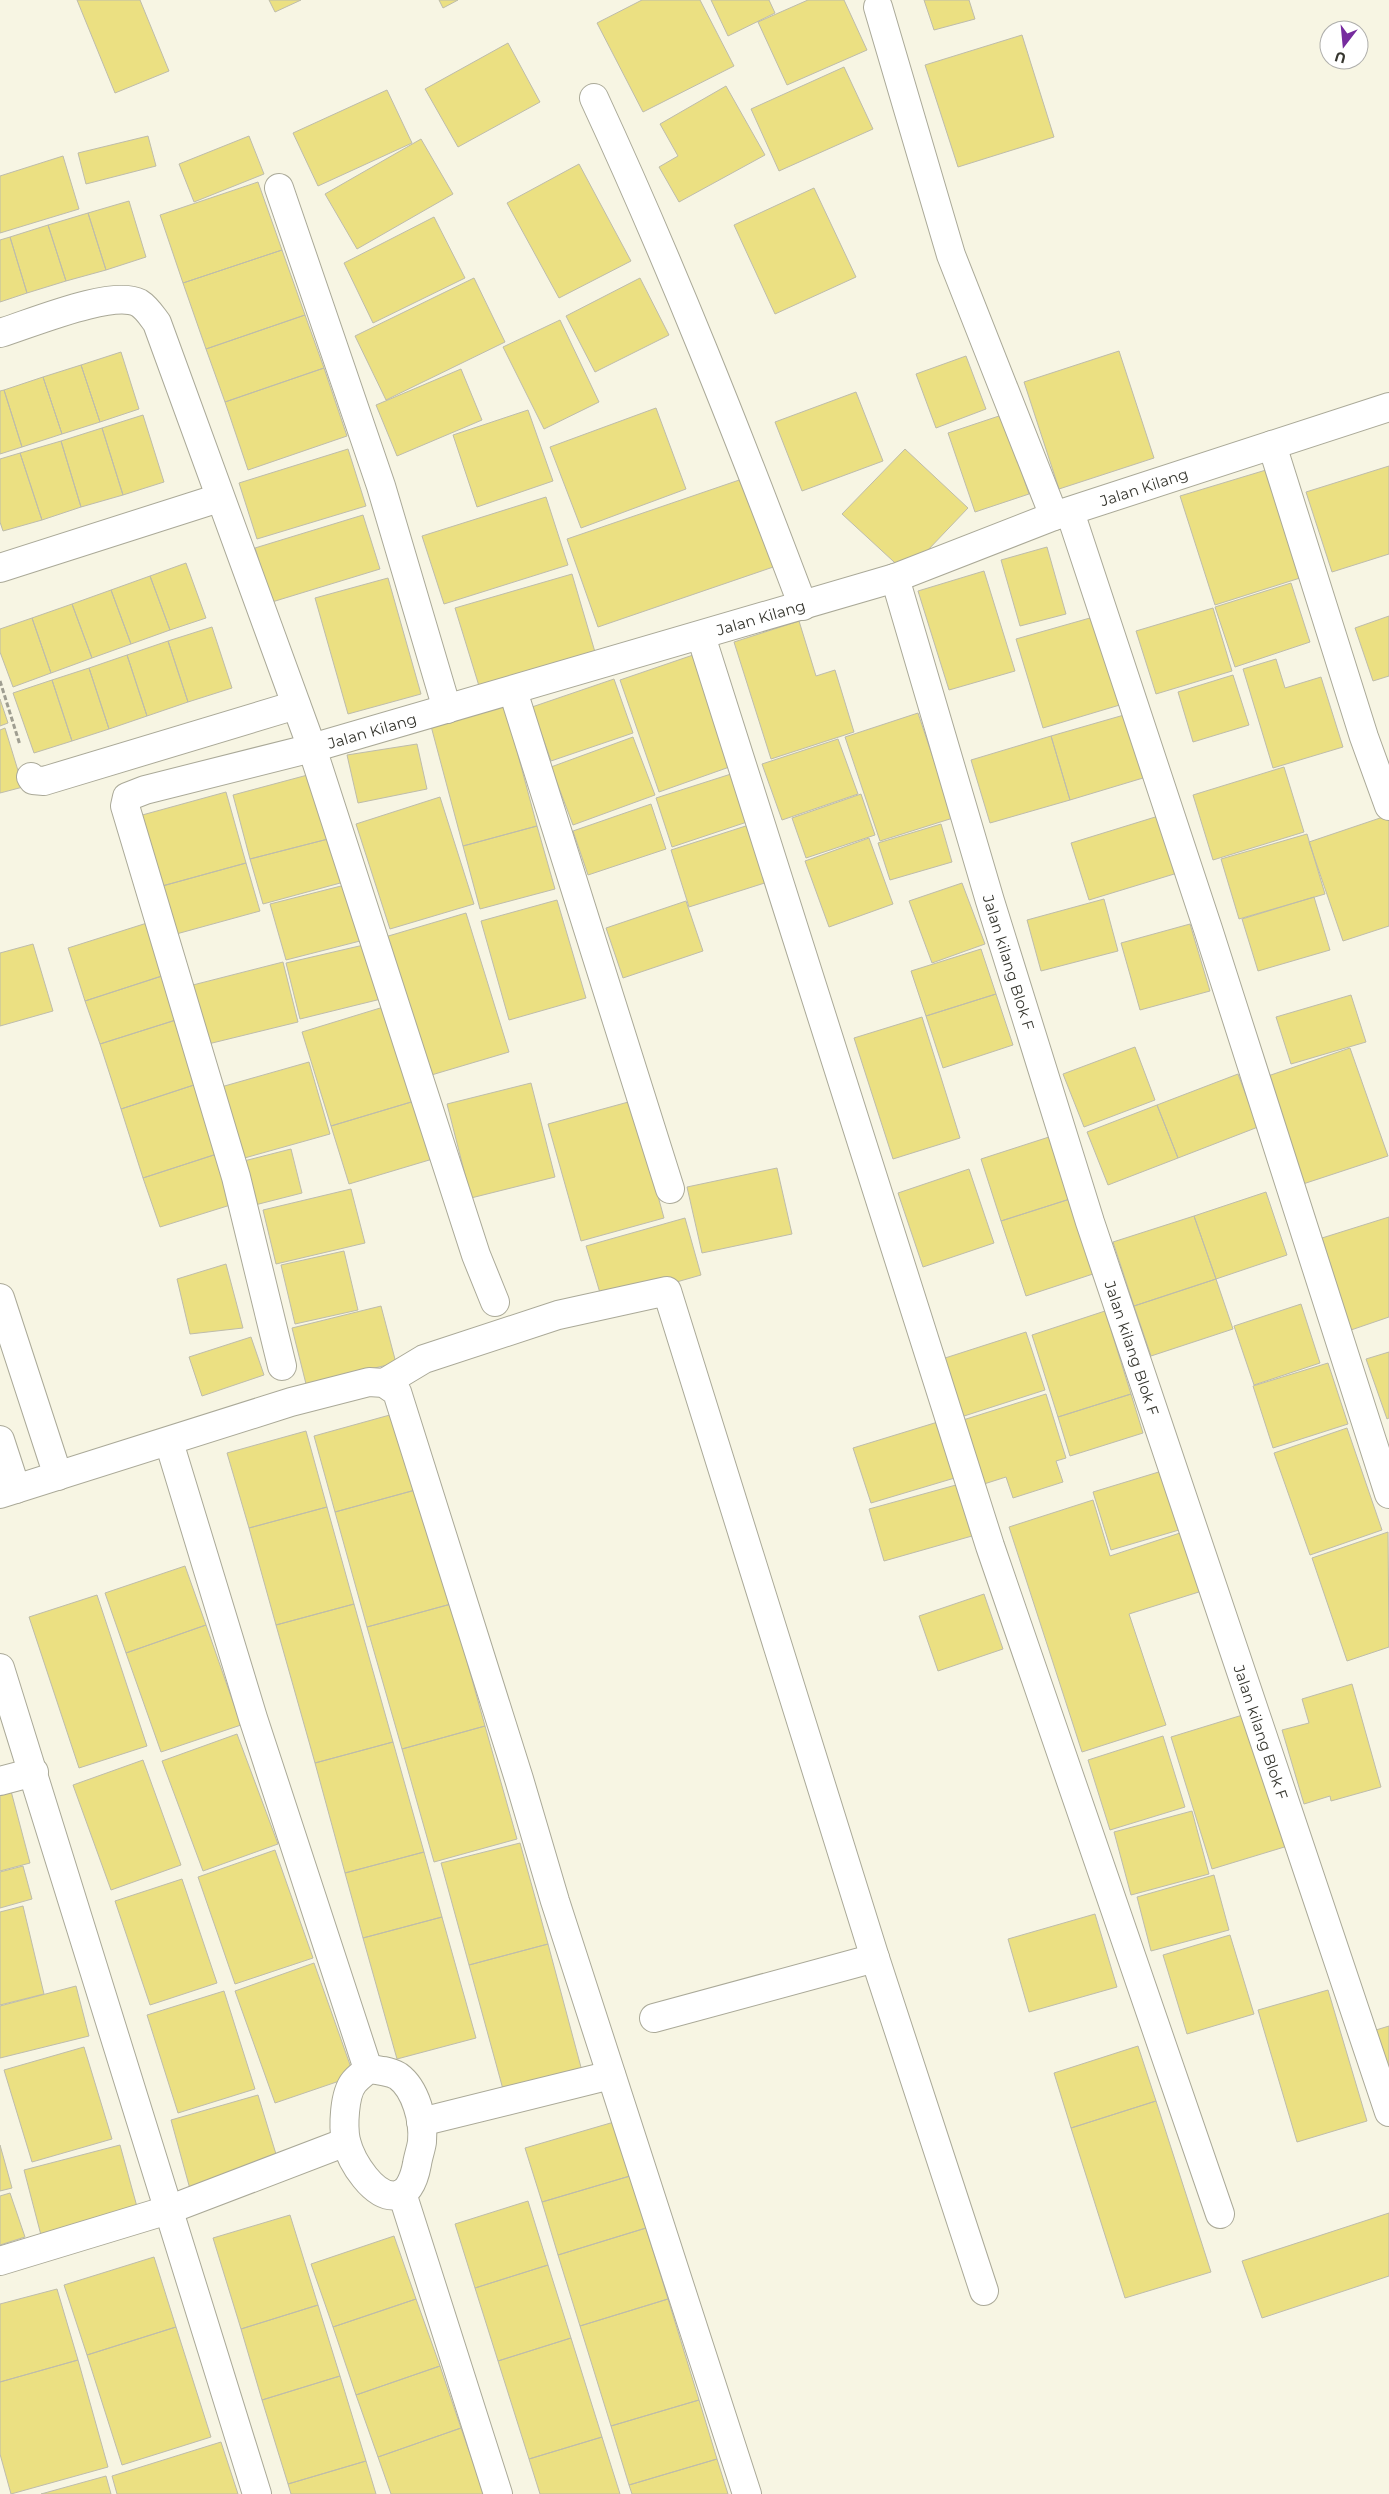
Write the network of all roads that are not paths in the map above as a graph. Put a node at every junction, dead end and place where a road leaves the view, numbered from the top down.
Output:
1 (878, 7) dead end
2 (594, 98) dead end
3 (279, 188) dead end
4 (0, 333) edge
5 (1389, 406) edge
6 (1272, 445) junction
7 (219, 498) junction
8 (1062, 514) junction
9 (0, 568) edge
10 (895, 578) junction
11 (803, 606) junction
12 (701, 636) junction
13 (513, 691) junction
14 (296, 705) junction
15 (447, 709) junction
16 (312, 748) junction
17 (31, 777) road end
18 (1389, 806) edge
19 (670, 1189) dead end
20 (0, 1298) edge
21 (495, 1302) dead end
22 (282, 1366) dead end
23 (384, 1382) junction
24 (0, 1440) edge
25 (169, 1442) junction
26 (58, 1476) junction
27 (8, 1491) edge
28 (1389, 1494) edge
29 (0, 1668) edge
30 (34, 1772) junction
31 (0, 1781) edge
32 (875, 1958) junction
33 (654, 2018) dead end
34 (368, 2069) junction
35 (611, 2075) junction
36 (1389, 2112) edge
37 (421, 2122) junction
38 (346, 2142) junction
39 (402, 2193) junction
40 (168, 2210) junction
41 (1220, 2214) dead end
42 (0, 2261) edge
43 (984, 2292) dead end
44 (257, 2494) edge
45 (498, 2494) edge
46 (747, 2494) edge

1 - 8 street
2 - 11 street
3 - 15 street
4 - 7 street
5 - 6 street, Jalan Kilang
6 - 8 street, Jalan Kilang
6 - 18 street
7 - 9 street
7 - 14 street
8 - 10 street, Jalan Kilang
8 - 28 street
10 - 11 street, Jalan Kilang
10 - 36 street, Jalan kilang Blok F
11 - 12 street, Jalan Kilang
12 - 13 street, Jalan Kilang
12 - 41 street
13 - 15 street, Jalan Kilang
13 - 19 street
14 - 16 street
14 - 17 street
15 - 16 street, Jalan Kilang
16 - 21 street
16 - 22 street, Jalan Kilang
20 - 26 street
23 - 25 street
23 - 32 street
23 - 35 street
24 - 27 street
25 - 26 street
25 - 34 street
26 - 27 street
29 - 30 street
30 - 31 street
30 - 40 street
32 - 33 street
32 - 43 street
34 - 37 street
34 - 38 street
35 - 37 street
35 - 46 street
37 - 39 street
38 - 39 street
38 - 40 street
39 - 45 street
40 - 42 street
40 - 44 street

